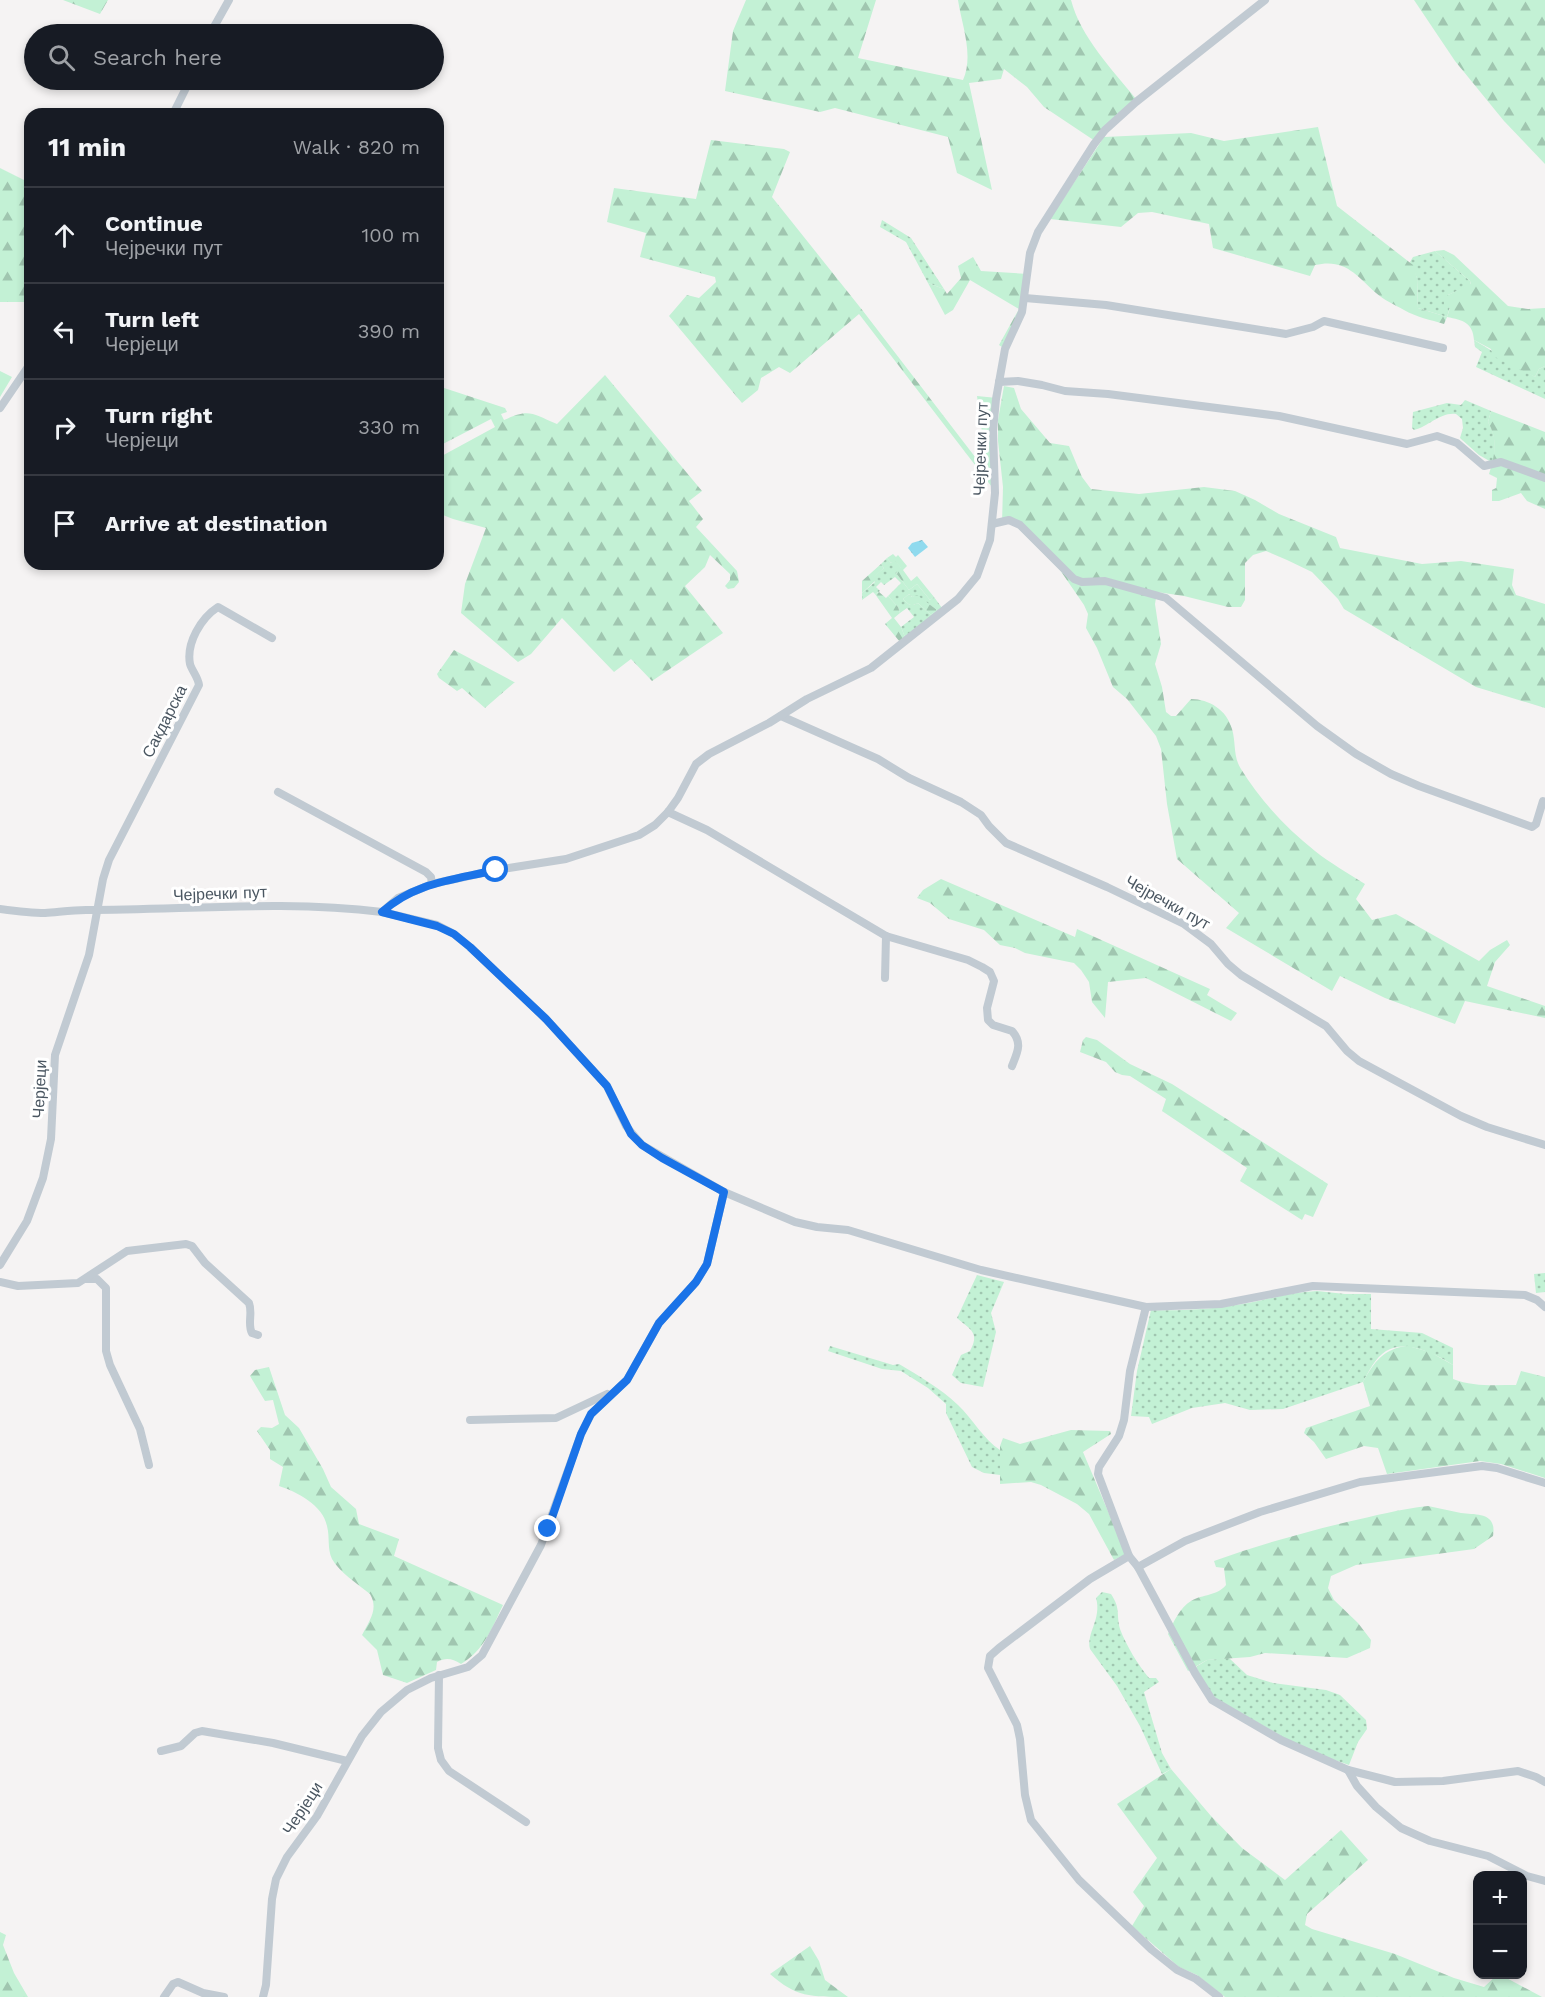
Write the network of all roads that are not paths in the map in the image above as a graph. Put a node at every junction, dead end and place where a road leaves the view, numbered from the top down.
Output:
1 (229, 0) edge
2 (1265, 0) edge
3 (216, 24) edge
4 (185, 90) edge
5 (176, 108) edge
6 (1025, 298) junction
7 (1443, 348) dead end
8 (24, 373) edge
9 (999, 382) junction
10 (0, 408) edge
11 (1545, 478) edge
12 (992, 524) junction
13 (272, 638) dead end
14 (781, 716) junction
15 (278, 792) dead end
16 (1543, 801) dead end
17 (668, 812) junction
18 (432, 884) junction
19 (0, 909) edge
20 (99, 910) junction
21 (382, 912) junction
22 (886, 936) junction
23 (885, 978) dead end
24 (1012, 1066) dead end
25 (1545, 1145) edge
26 (724, 1192) junction
27 (0, 1265) edge
28 (86, 1279) junction
29 (0, 1282) edge
30 (1146, 1307) junction
31 (1545, 1307) edge
32 (258, 1335) dead end
33 (618, 1389) junction
34 (470, 1420) dead end
35 (149, 1465) dead end
36 (1545, 1483) edge
37 (1129, 1556) junction
38 (1138, 1566) junction
39 (439, 1675) junction
40 (161, 1751) dead end
41 (347, 1761) junction
42 (1348, 1770) junction
43 (1545, 1782) edge
44 (526, 1822) dead end
45 (1545, 1881) edge
46 (164, 1997) edge
47 (224, 1997) edge
48 (263, 1997) edge
49 (1219, 1997) edge

1 - 3 street
2 - 6 street, Чејречки пут
4 - 5 street
6 - 7 street
6 - 9 street, Чејречки пут
8 - 10 street
9 - 11 street
9 - 12 street, Чејречки пут
12 - 14 street, Чејречки пут
12 - 16 street
13 - 20 street, Сакдарска
14 - 17 street, Чејречки пут
14 - 25 street, Чејречки пут
15 - 18 street
17 - 18 street, Чејречки пут
17 - 22 street
18 - 21 street, Чејречки пут
19 - 20 street, Чејречки пут
20 - 21 street, Чејречки пут
20 - 27 street, Черјеци
21 - 26 street
22 - 23 street
22 - 24 street
26 - 30 street
26 - 33 street, Черјеци
28 - 29 street
28 - 32 street
28 - 35 street
30 - 31 street
30 - 37 street
33 - 34 street, Черјеци
33 - 39 street, Черјеци
36 - 38 street
37 - 38 street
37 - 49 street
38 - 42 street
39 - 41 street, Черјеци
39 - 44 street
40 - 41 street
41 - 48 street, Черјеци
42 - 43 street
42 - 45 street
46 - 47 street

